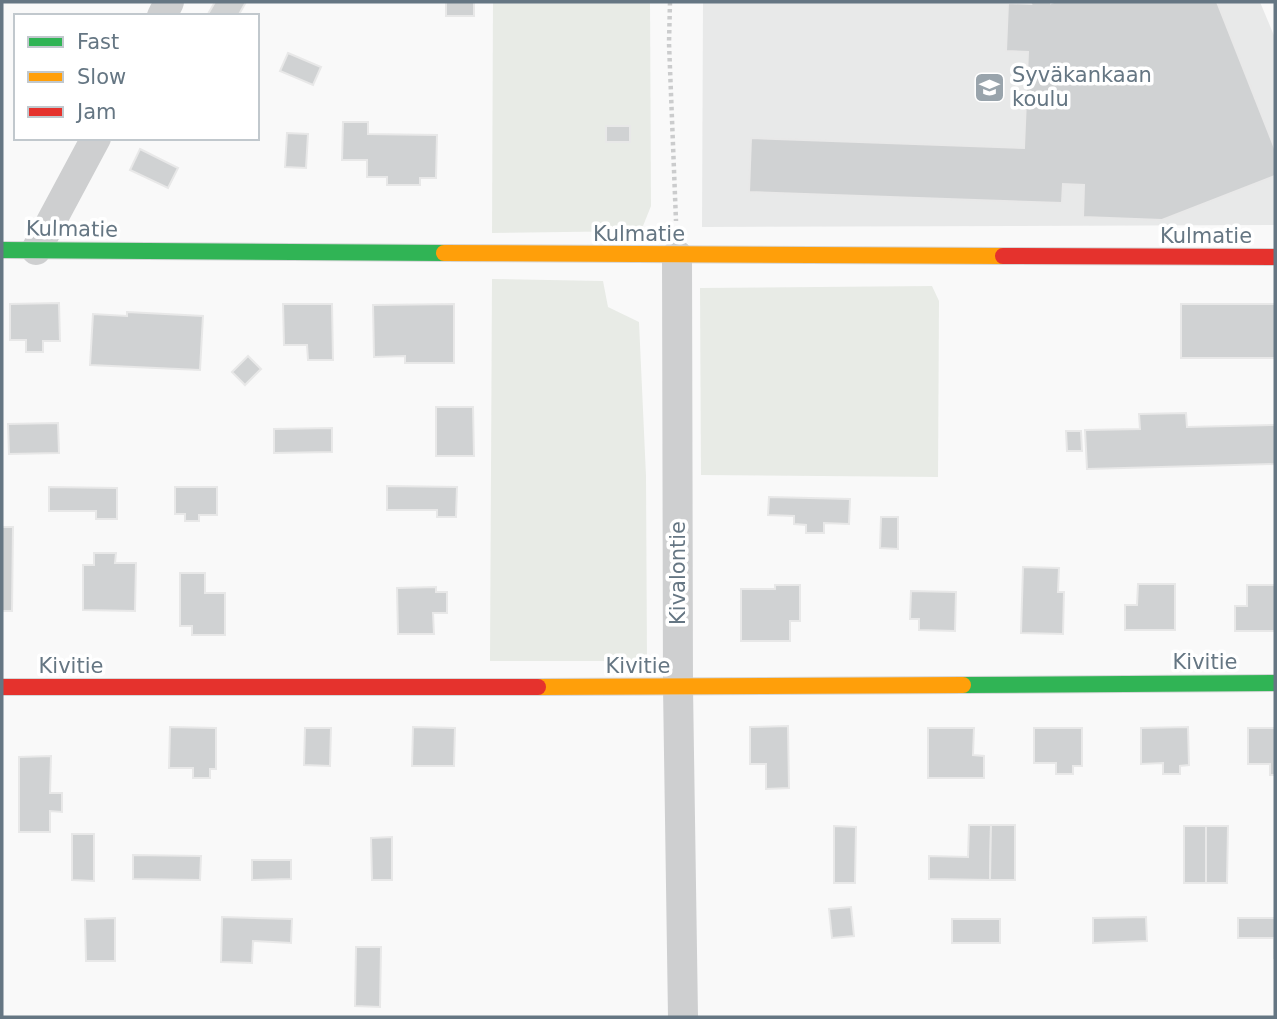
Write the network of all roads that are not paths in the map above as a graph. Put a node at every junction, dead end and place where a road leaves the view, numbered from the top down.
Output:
1 (95, 140) edge
2 (2, 250) edge
3 (36, 250) junction
4 (677, 255) junction
5 (1275, 257) edge
6 (1275, 683) edge
7 (2, 687) edge
8 (678, 687) junction
9 (683, 1017) edge

1 - 3 street
2 - 3 street, Kulmatie
3 - 4 street, Kulmatie
4 - 5 street, Kulmatie
4 - 8 street, Kivalontie
6 - 8 street, Kivitie
7 - 8 street, Kivitie
8 - 9 street, Kivalontie

